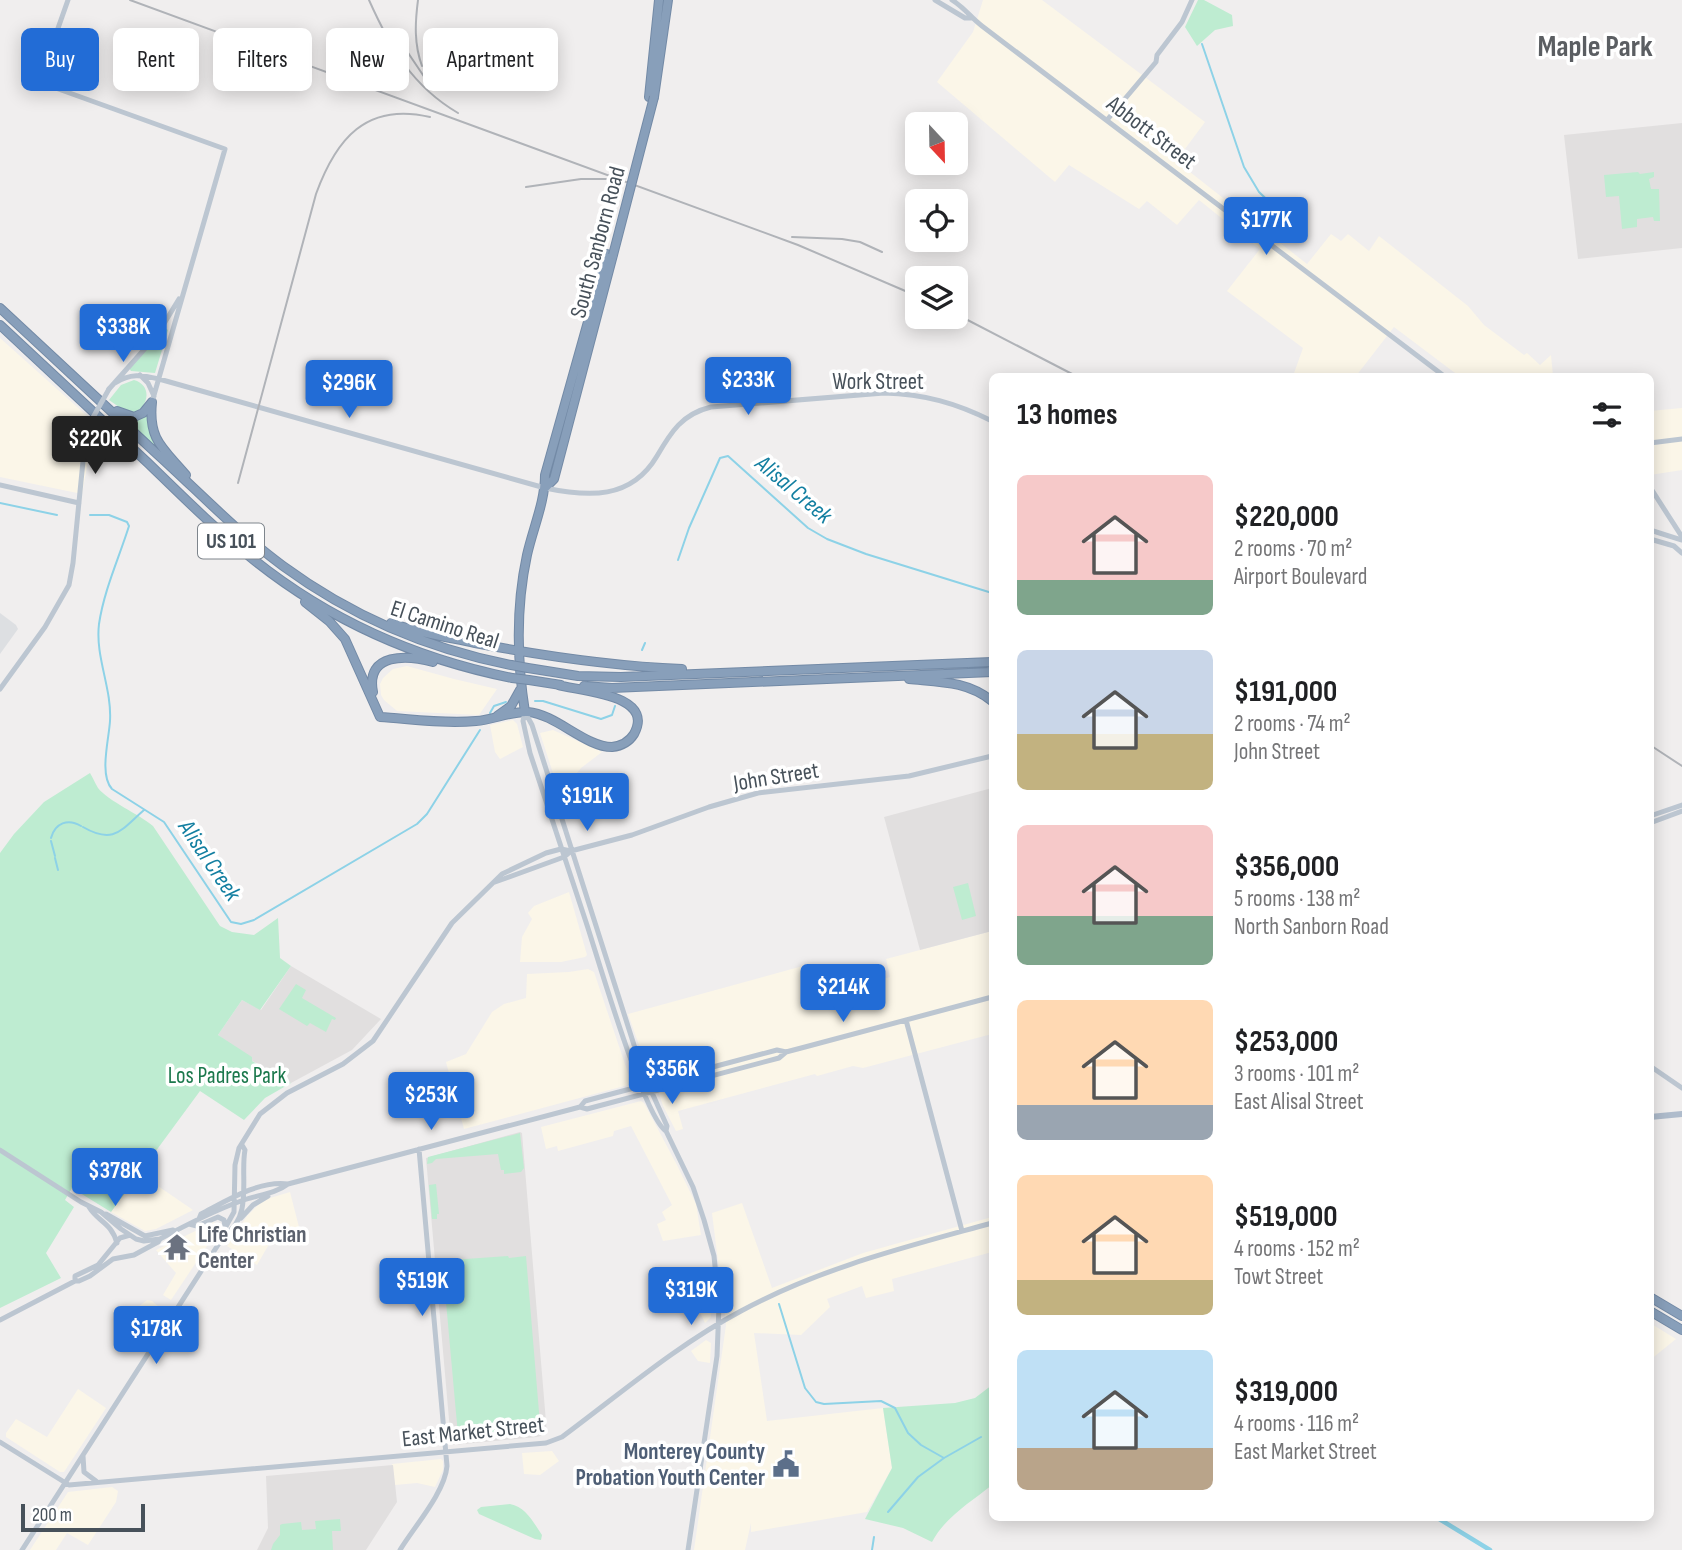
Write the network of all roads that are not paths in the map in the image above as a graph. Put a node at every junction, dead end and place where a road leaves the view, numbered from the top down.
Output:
1 (68, 0) edge
2 (659, 0) edge
3 (668, 0) edge
4 (935, 0) edge
5 (952, 0) edge
6 (1192, 0) edge
7 (972, 18) junction
8 (652, 97) junction
9 (1107, 120) junction
10 (184, 290) junction
11 (0, 307) edge
12 (0, 325) edge
13 (1440, 373) edge
14 (140, 375) junction
15 (76, 378) junction
16 (159, 379) junction
17 (115, 383) junction
18 (153, 399) junction
19 (989, 420) edge
20 (1682, 439) edge
21 (1654, 442) edge
22 (0, 485) edge
23 (545, 488) junction
24 (1654, 494) edge
25 (79, 503) junction
26 (221, 513) junction
27 (1654, 531) edge
28 (1682, 539) edge
29 (1654, 540) edge
30 (1682, 553) edge
31 (275, 576) junction
32 (327, 596) junction
33 (519, 651) junction
34 (989, 662) edge
35 (470, 669) junction
36 (989, 672) edge
37 (706, 673) junction
38 (881, 677) junction
39 (558, 685) junction
40 (522, 687) junction
41 (0, 689) edge
42 (989, 699) edge
43 (525, 712) junction
44 (394, 718) junction
45 (492, 719) junction
46 (989, 757) edge
47 (1682, 805) edge
48 (1682, 811) edge
49 (1654, 816) edge
50 (1654, 822) edge
51 (561, 849) junction
52 (571, 851) junction
53 (564, 857) junction
54 (495, 882) junction
55 (989, 999) edge
56 (906, 1020) junction
57 (786, 1052) junction
58 (1654, 1069) edge
59 (645, 1085) junction
60 (1682, 1088) edge
61 (648, 1093) junction
62 (580, 1107) junction
63 (1682, 1114) edge
64 (1654, 1117) edge
65 (243, 1145) junction
66 (419, 1149) junction
67 (0, 1150) edge
68 (288, 1184) junction
69 (282, 1189) junction
70 (243, 1193) junction
71 (235, 1200) junction
72 (243, 1200) junction
73 (89, 1207) junction
74 (101, 1212) junction
75 (236, 1223) junction
76 (189, 1224) junction
77 (989, 1224) edge
78 (225, 1230) junction
79 (176, 1231) junction
80 (962, 1231) junction
81 (133, 1237) junction
82 (160, 1239) junction
83 (116, 1243) junction
84 (134, 1255) junction
85 (122, 1257) junction
86 (83, 1275) junction
87 (1654, 1299) edge
88 (1654, 1313) edge
89 (1682, 1316) edge
90 (0, 1320) edge
91 (719, 1323) junction
92 (1682, 1330) edge
93 (0, 1442) edge
94 (447, 1452) junction
95 (83, 1454) junction
96 (99, 1482) junction
97 (65, 1483) junction
98 (22, 1550) edge
99 (400, 1550) edge
100 (688, 1550) edge

1 - 10 main road
2 - 8 highway, South Sanborn Road
3 - 8 highway, South Sanborn Road
4 - 7 main road, Abbott Street
5 - 7 main road, Abbott Street
6 - 9 main road
7 - 9 main road, Abbott Street
8 - 23 highway, South Sanborn Road, bridge
9 - 13 main road, Abbott Street
10 - 16 main road
10 - 17 main road
11 - 15 highway, El Camino Real / US 101
12 - 31 highway, El Camino Real / US 101
14 - 16 main road, Work Street
14 - 17 main road
14 - 18 main road
15 - 18 highway
15 - 26 highway, El Camino Real / US 101
16 - 18 main road
16 - 23 main road, Work Street
17 - 25 main road, bridge
18 - 26 highway
19 - 23 main road, Work Street
20 - 21 main road
22 - 25 main road
23 - 33 highway, South Sanborn Road
24 - 28 main road
25 - 41 main road
26 - 32 highway, El Camino Real / US 101
27 - 28 main road
29 - 30 main road
31 - 35 highway, El Camino Real / US 101
31 - 44 highway
32 - 33 highway
32 - 37 highway, El Camino Real / US 101, bridge
33 - 37 highway
33 - 40 highway, South Sanborn Road
34 - 37 highway, El Camino Real / US 101
35 - 39 highway, El Camino Real / US 101, bridge
35 - 44 highway
36 - 38 highway, El Camino Real / US 101
38 - 39 highway, El Camino Real / US 101
38 - 42 highway
39 - 43 highway
40 - 43 highway, South Sanborn Road
40 - 45 highway
43 - 45 highway
43 - 51 main road, South Sanborn Road
43 - 52 main road, South Sanborn Road
44 - 45 highway
46 - 52 main road, John Street
47 - 49 main road
48 - 50 main road
51 - 52 main road, John Street
51 - 53 main road, South Sanborn Road
51 - 54 main road, John Street
52 - 53 main road, John Street
52 - 59 main road, South Sanborn Road
53 - 54 main road, John Street
53 - 59 main road, South Sanborn Road
54 - 65 main road, John Street
55 - 56 main road
56 - 57 main road
56 - 80 main road
57 - 59 main road
57 - 61 main road
58 - 60 main road
59 - 61 main road
59 - 62 main road
61 - 62 main road
61 - 91 main road
62 - 66 main road
63 - 64 main road
65 - 70 main road
65 - 71 main road, John Street
66 - 68 main road
66 - 94 main road
67 - 73 main road
68 - 69 main road
68 - 70 main road
69 - 72 main road
69 - 75 main road
70 - 71 main road
70 - 72 main road
71 - 72 main road
71 - 76 main road
71 - 78 main road
72 - 75 main road
73 - 74 main road
73 - 83 main road
74 - 79 main road
74 - 81 main road
75 - 78 main road
76 - 78 main road
76 - 79 main road
77 - 80 main road, East Market Street
78 - 95 main road
79 - 82 main road
80 - 91 main road, East Market Street
81 - 82 main road
81 - 83 main road
81 - 84 main road
82 - 84 main road
83 - 85 main road
83 - 86 main road
84 - 85 main road
85 - 86 main road
86 - 90 main road
87 - 89 highway
88 - 92 highway
91 - 94 main road, East Market Street
91 - 100 main road
93 - 97 main road
94 - 96 main road, East Market Street
94 - 99 main road
95 - 96 main road
95 - 97 main road
96 - 97 main road, East Market Street
97 - 98 main road

